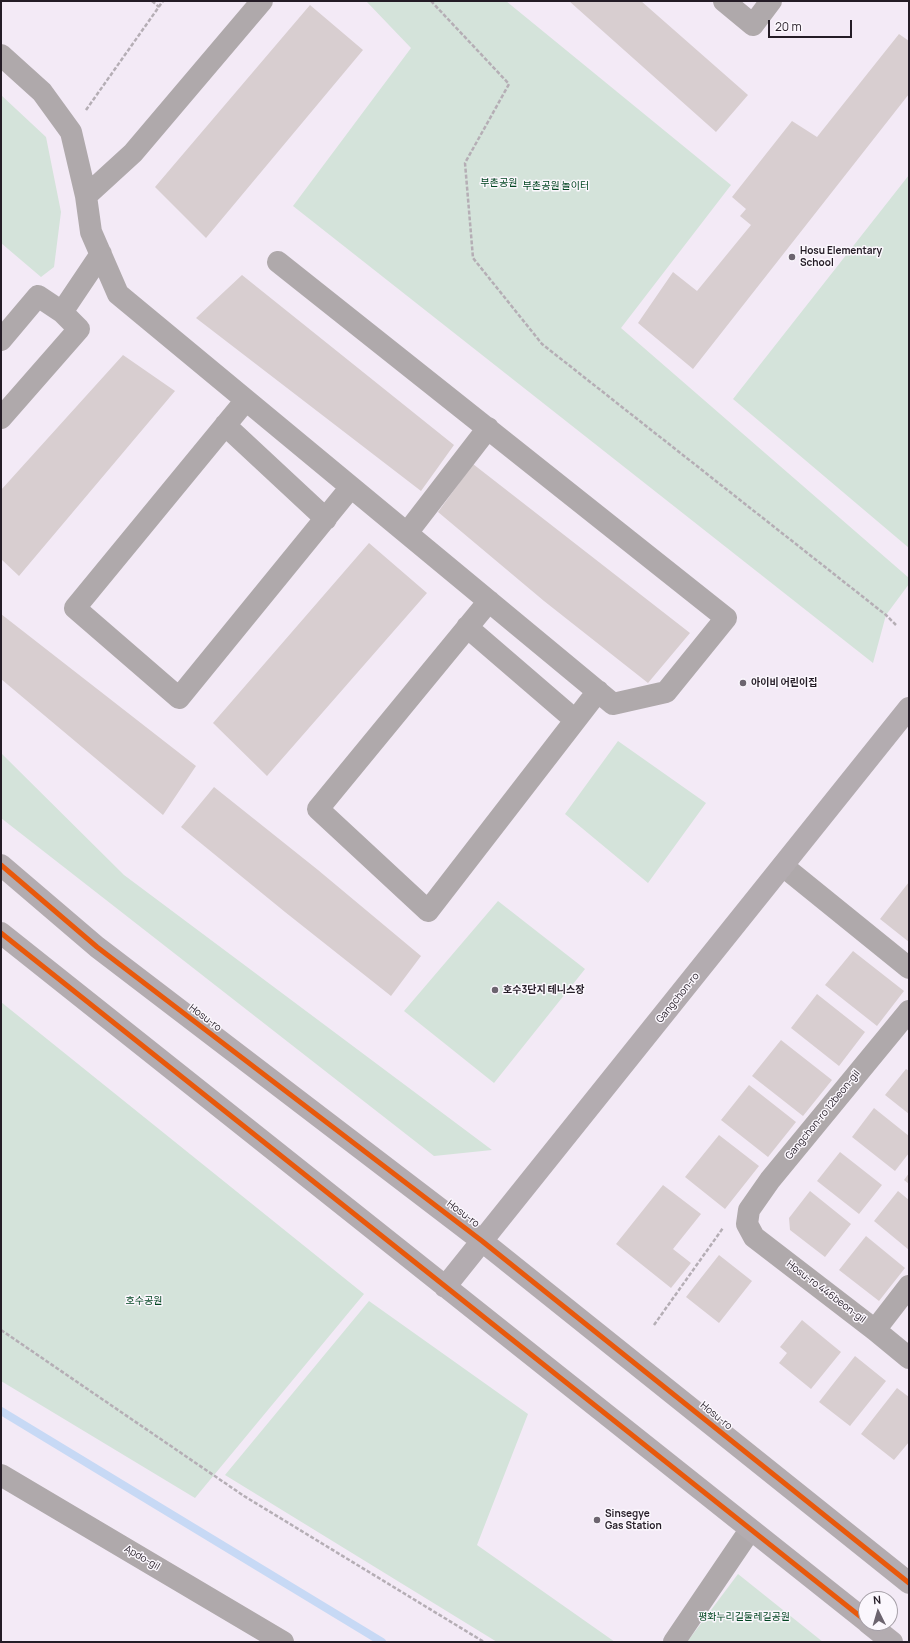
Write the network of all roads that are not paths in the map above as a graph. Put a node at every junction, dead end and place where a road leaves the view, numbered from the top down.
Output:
1 (262, 1) edge
2 (724, 1) edge
3 (771, 1) edge
4 (1, 55) edge
5 (86, 196) junction
6 (101, 254) junction
7 (278, 262) dead end
8 (62, 312) junction
9 (1, 340) edge
10 (246, 400) junction
11 (1, 418) edge
12 (225, 425) junction
13 (488, 428) junction
14 (351, 487) junction
15 (326, 519) junction
16 (407, 533) junction
17 (489, 601) junction
18 (467, 627) junction
19 (598, 691) junction
20 (909, 708) edge
21 (575, 720) junction
22 (1, 865) edge
23 (784, 866) junction
24 (1, 933) edge
25 (909, 968) edge
26 (909, 1011) edge
27 (747, 1224) joint
28 (482, 1240) junction
29 (909, 1286) edge
30 (445, 1287) junction
31 (875, 1330) junction
32 (909, 1358) edge
33 (1, 1475) edge
34 (750, 1530) junction
35 (908, 1580) edge
36 (858, 1615) edge
37 (878, 1631) edge
38 (283, 1642) edge
39 (674, 1642) edge
40 (892, 1642) edge

1 - 5 street
2 - 3 street
4 - 5 street
5 - 6 street
6 - 8 street
6 - 10 street
7 - 13 street
8 - 9 street
8 - 11 street
10 - 12 street
10 - 14 street
12 - 15 street
12 - 15 street
13 - 16 street
13 - 19 street
14 - 15 street
14 - 16 street
16 - 17 street
17 - 18 street
17 - 19 street
18 - 21 street
18 - 21 street
19 - 21 street
20 - 23 main road, Gangchon-ro
22 - 28 main road, Hosu-ro
23 - 25 street
23 - 28 main road, Gangchon-ro
24 - 30 main road
26 - 27 street, Gangchon-ro 12beon-gil
27 - 31 street, Hosu-ro 446beon-gil
28 - 30 main road, Gangchon-ro
28 - 35 main road, Hosu-ro
29 - 31 street
30 - 34 main road
31 - 32 street, Hosu-ro 446beon-gil
33 - 38 street, Apdo-gil
34 - 36 main road
34 - 39 street
37 - 40 main road

